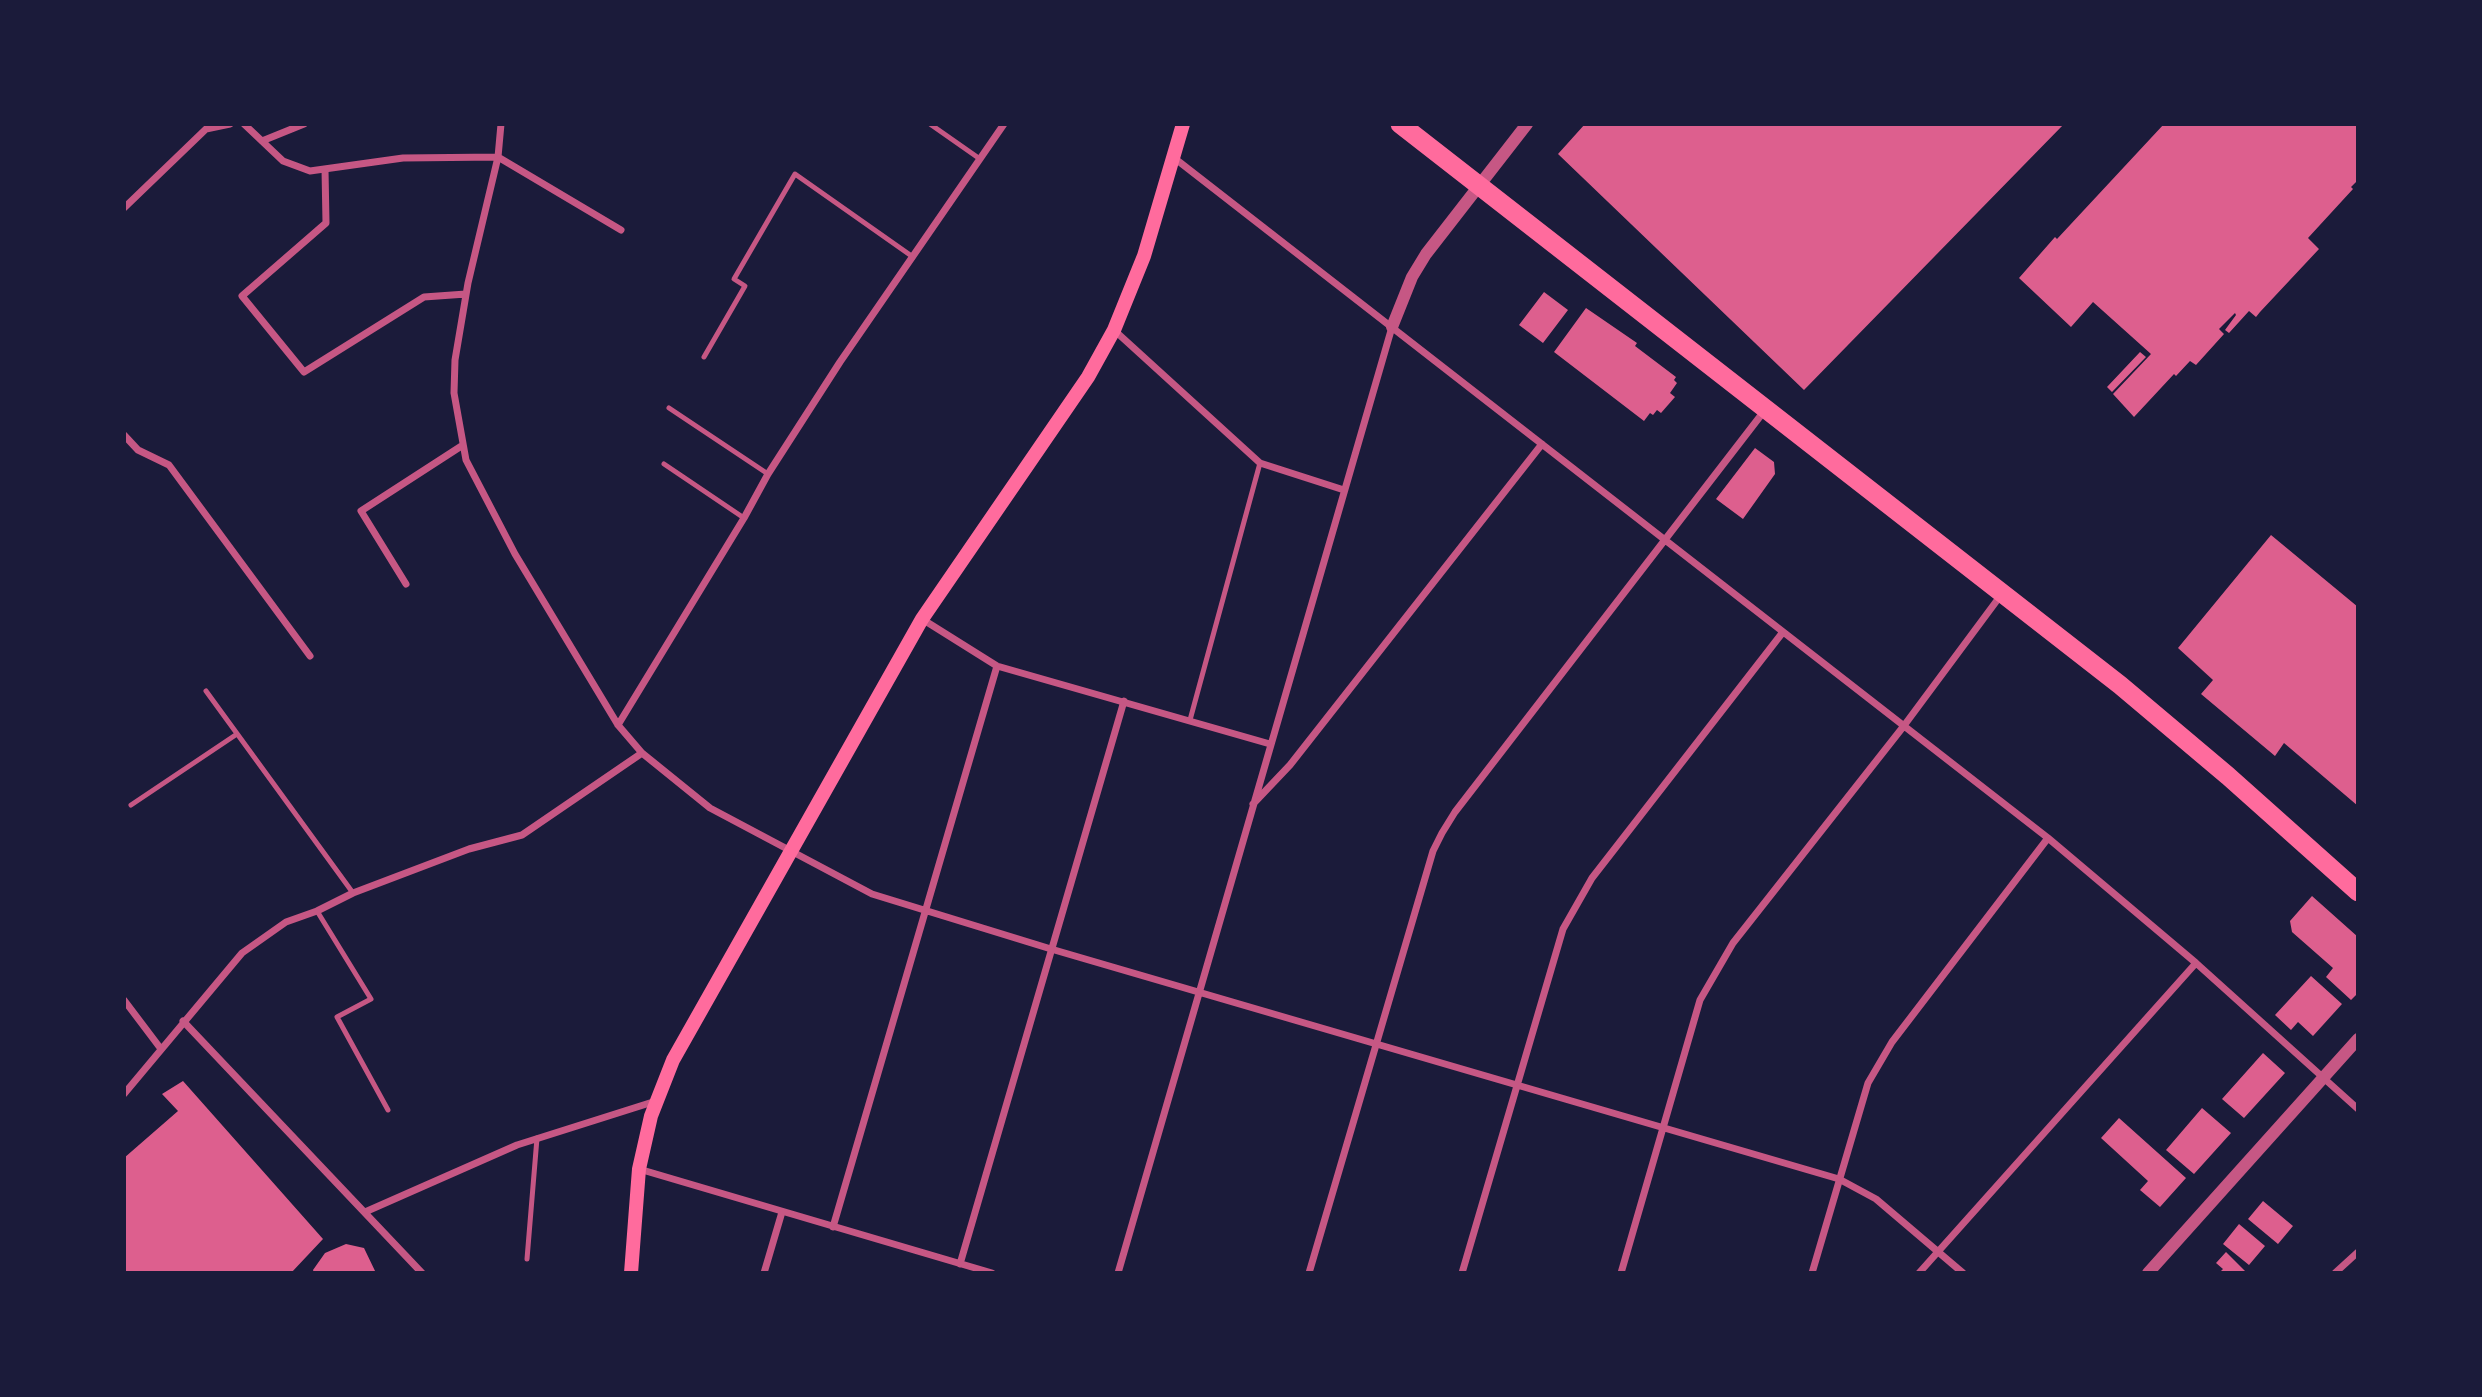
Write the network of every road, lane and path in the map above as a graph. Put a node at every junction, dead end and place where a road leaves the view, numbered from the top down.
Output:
1 (230, 124) edge
2 (244, 124) edge
3 (304, 124) edge
4 (501, 124) edge
5 (930, 124) edge
6 (1004, 124) edge
7 (1182, 124) edge
8 (1400, 124) edge
9 (1527, 124) edge
10 (262, 141) junction
11 (498, 157) junction
12 (1173, 157) junction
13 (980, 159) junction
14 (325, 169) junction
15 (1478, 185) junction
16 (124, 208) edge
17 (621, 230) dead end
18 (913, 257) junction
19 (466, 294) junction
20 (1392, 327) junction
21 (1114, 330) junction
22 (704, 358) dead end
23 (669, 408) dead end
24 (1766, 410) junction
25 (124, 435) edge
26 (1542, 444) junction
27 (463, 445) junction
28 (1260, 463) junction
29 (664, 464) dead end
30 (768, 474) junction
31 (1344, 490) junction
32 (744, 518) junction
33 (1664, 540) junction
34 (406, 584) dead end
35 (2004, 592) junction
36 (922, 619) junction
37 (1783, 632) junction
38 (310, 656) dead end
39 (998, 666) junction
40 (206, 691) dead end
41 (1124, 701) junction
42 (1190, 720) junction
43 (618, 725) junction
44 (1903, 727) junction
45 (237, 734) junction
46 (1270, 744) junction
47 (642, 753) junction
48 (1253, 804) junction
49 (131, 805) dead end
50 (2048, 838) junction
51 (790, 850) junction
52 (354, 892) junction
53 (2358, 892) edge
54 (926, 909) junction
55 (317, 911) junction
56 (1051, 949) junction
57 (2196, 962) junction
58 (1199, 991) junction
59 (124, 1000) edge
60 (183, 1021) junction
61 (2358, 1039) edge
62 (1376, 1043) junction
63 (160, 1049) junction
64 (2323, 1079) junction
65 (1517, 1086) junction
66 (124, 1094) edge
67 (657, 1101) junction
68 (2358, 1109) edge
69 (388, 1110) dead end
70 (1664, 1127) junction
71 (537, 1138) junction
72 (639, 1169) junction
73 (1839, 1179) junction
74 (365, 1212) junction
75 (782, 1212) junction
76 (833, 1227) junction
77 (1938, 1251) junction
78 (2358, 1252) edge
79 (527, 1259) dead end
80 (960, 1264) junction
81 (422, 1273) edge
82 (631, 1273) edge
83 (764, 1273) edge
84 (992, 1273) edge
85 (1118, 1273) edge
86 (1309, 1273) edge
87 (1462, 1273) edge
88 (1621, 1273) edge
89 (1812, 1273) edge
90 (1919, 1273) edge
91 (1963, 1273) edge
92 (2148, 1273) edge
93 (2335, 1273) edge

1 - 16 street
2 - 10 street
3 - 10 street
4 - 11 street
5 - 13 lane
6 - 13 street
7 - 12 main road
8 - 15 highway
9 - 15 street
10 - 14 street
11 - 14 street
11 - 17 street
11 - 19 street
12 - 20 street
12 - 21 main road
13 - 18 street
14 - 19 street
15 - 20 street
15 - 24 highway
18 - 22 lane
18 - 30 street
19 - 27 street
20 - 26 street
20 - 31 street
21 - 28 street
21 - 36 main road
23 - 30 lane
24 - 33 street
24 - 35 highway
25 - 38 street
26 - 33 street
26 - 48 street
27 - 34 street
27 - 43 street
28 - 31 street
28 - 42 lane
29 - 32 lane
30 - 32 street
31 - 46 street
32 - 43 street
33 - 37 street
33 - 62 street
35 - 44 street
35 - 53 highway
36 - 39 street
36 - 51 main road
37 - 44 street
37 - 65 street
39 - 41 street
39 - 54 street
40 - 45 lane
41 - 42 street
41 - 56 street
42 - 46 street
43 - 47 street
44 - 50 street
44 - 70 street
45 - 49 lane
45 - 52 lane
46 - 48 street
47 - 51 street
47 - 52 street
48 - 58 street
50 - 57 street
50 - 73 street
51 - 54 street
51 - 67 main road
52 - 55 street
54 - 56 street
54 - 76 street
55 - 60 street
55 - 69 lane
56 - 58 street
56 - 80 street
57 - 64 street
57 - 77 street
58 - 62 street
58 - 85 street
59 - 63 street
60 - 63 street
60 - 74 street
61 - 64 street
62 - 65 street
62 - 86 street
63 - 66 street
64 - 68 street
64 - 92 street
65 - 70 street
65 - 87 street
67 - 71 street
67 - 72 main road
70 - 73 street
70 - 88 street
71 - 74 street
71 - 79 lane
72 - 75 street
72 - 82 main road
73 - 77 street
73 - 89 street
74 - 81 street
75 - 76 street
75 - 83 street
76 - 80 street
77 - 90 street
77 - 91 street
78 - 93 street
80 - 84 street

